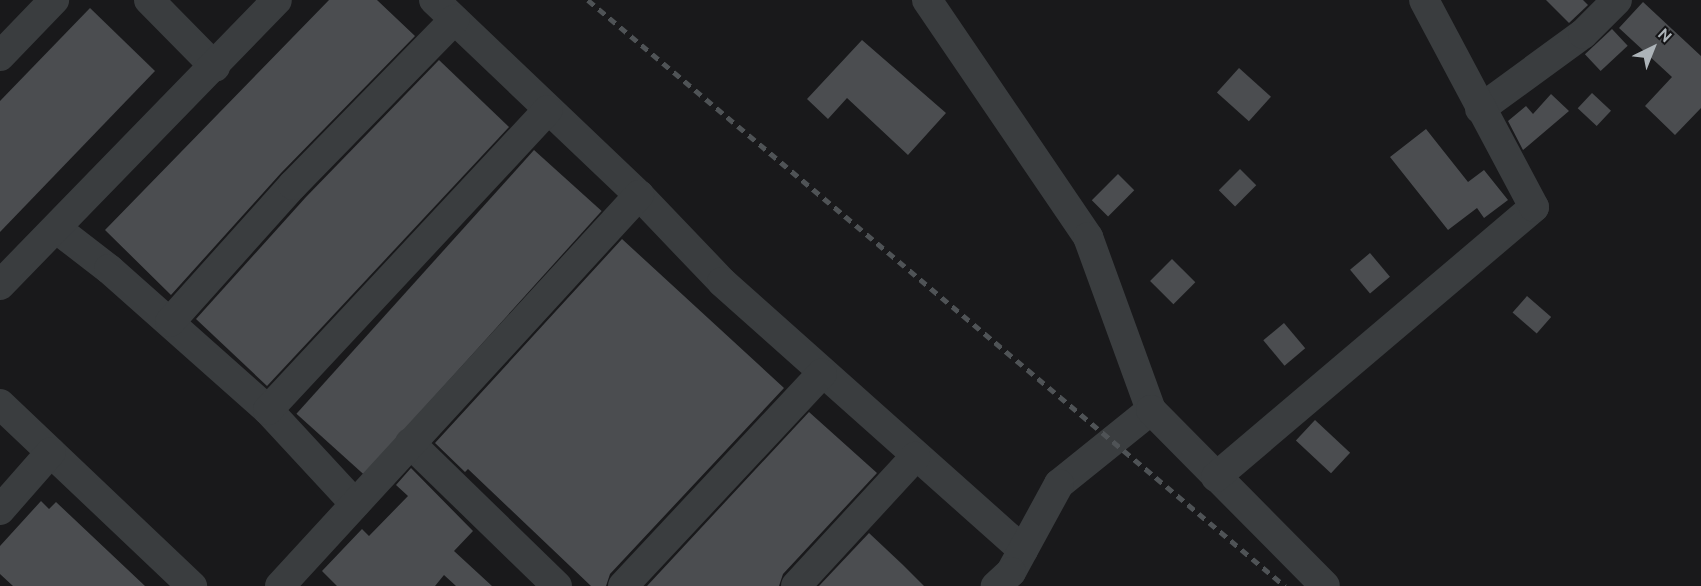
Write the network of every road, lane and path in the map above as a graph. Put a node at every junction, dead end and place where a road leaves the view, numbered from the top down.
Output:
1 (54, 0) edge
2 (149, 0) edge
3 (277, 0) edge
4 (927, 0) edge
5 (1424, 0) edge
6 (1617, 0) edge
7 (444, 10) edge
8 (0, 56) edge
9 (214, 67) junction
10 (1480, 109) junction
11 (548, 110) junction
12 (639, 195) junction
13 (57, 229) junction
14 (0, 285) edge
15 (170, 322) junction
16 (822, 373) junction
17 (0, 404) edge
18 (268, 410) junction
19 (1151, 410) junction
20 (410, 443) junction
21 (51, 452) junction
22 (915, 456) junction
23 (1216, 477) junction
24 (355, 504) junction
25 (0, 510) edge
26 (1023, 550) junction
27 (192, 586) edge
28 (280, 586) edge
29 (557, 586) edge
30 (623, 586) edge
31 (796, 586) edge
32 (996, 586) edge
33 (1325, 586) edge

1 - 8 street
2 - 9 street
3 - 9 street
4 - 19 street
5 - 10 street
6 - 10 street
7 - 11 street
7 - 15 street
9 - 13 street
10 - 23 street
11 - 12 street
11 - 18 street
12 - 16 street
12 - 20 street
13 - 14 street
13 - 15 street
15 - 18 street
16 - 22 street
16 - 30 street
17 - 21 street
18 - 24 street
19 - 23 street
19 - 26 street
20 - 24 street
20 - 29 street
21 - 25 street
21 - 27 street
22 - 26 street
22 - 31 street
23 - 33 street
24 - 28 street
26 - 32 street

